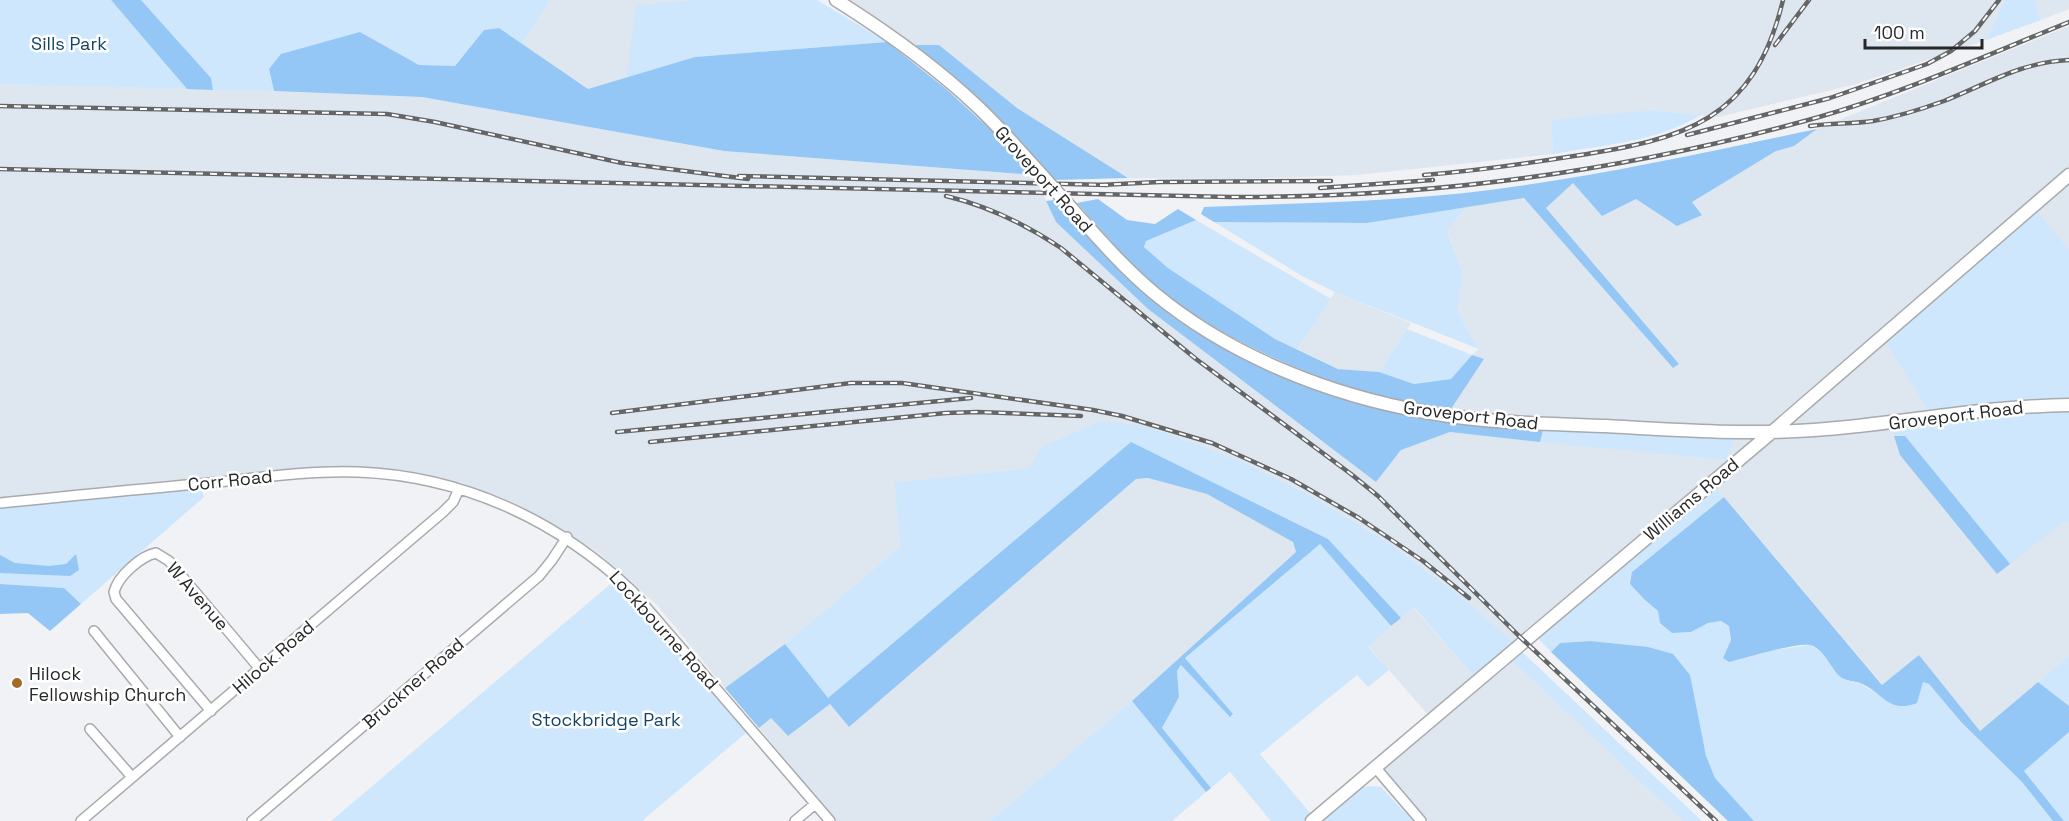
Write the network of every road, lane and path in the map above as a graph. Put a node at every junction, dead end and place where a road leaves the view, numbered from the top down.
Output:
1 (836, 0) edge
2 (2069, 175) edge
3 (2069, 405) edge
4 (1772, 432) junction
5 (459, 489) junction
6 (0, 503) edge
7 (567, 537) junction
8 (94, 631) dead end
9 (260, 669) junction
10 (211, 711) junction
11 (90, 729) dead end
12 (180, 737) junction
13 (1375, 767) junction
14 (132, 777) junction
15 (815, 804) junction
16 (81, 821) edge
17 (252, 821) edge
18 (795, 821) edge
19 (830, 821) edge
20 (1312, 821) edge
21 (1421, 821) edge

1 - 4 main road, Groveport Road, bridge
2 - 4 main road, Williams Road
3 - 4 main road, Groveport Road
4 - 13 main road, Williams Road
5 - 6 street, Corr Road
5 - 7 street, Lockbourne Road
5 - 9 street, Hilock Road
7 - 15 street, Lockbourne Road
7 - 17 street, Bruckner Road
8 - 12 street
9 - 10 street, Hilock Road
9 - 10 street, W Avenue
10 - 12 street, Hilock Road
11 - 14 street
12 - 14 street, Hilock Road
13 - 20 main road, Williams Road
13 - 21 street
14 - 16 street, Hilock Road
15 - 18 street
15 - 19 street, Lockbourne Road

